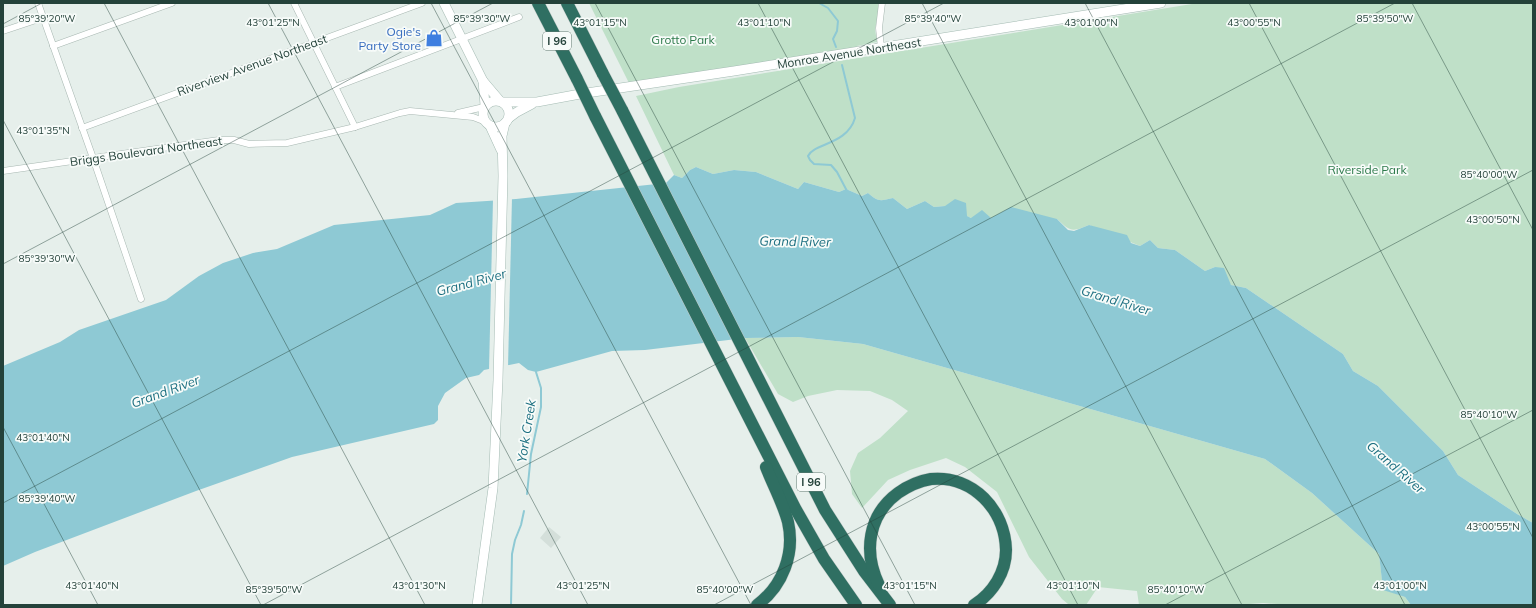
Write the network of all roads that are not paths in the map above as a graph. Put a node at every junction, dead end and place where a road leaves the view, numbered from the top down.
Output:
1 (38, 3) edge
2 (172, 3) edge
3 (294, 3) edge
4 (422, 3) edge
5 (444, 3) edge
6 (538, 3) edge
7 (568, 3) edge
8 (882, 3) edge
9 (1161, 3) edge
10 (519, 17) dead end
11 (42, 18) junction
12 (3, 31) edge
13 (462, 38) junction
14 (312, 44) junction
15 (53, 46) junction
16 (881, 48) junction
17 (483, 81) junction
18 (335, 87) junction
19 (501, 102) junction
20 (537, 102) junction
21 (485, 106) junction
22 (454, 114) junction
23 (507, 121) junction
24 (488, 124) junction
25 (355, 127) junction
26 (82, 128) junction
27 (503, 153) junction
28 (93, 158) junction
29 (3, 171) edge
30 (141, 299) dead end
31 (740, 401) junction
32 (888, 602) edge
33 (477, 605) edge
34 (757, 605) edge
35 (855, 605) edge
36 (974, 605) edge

1 - 11 street
2 - 15 street
3 - 14 street
4 - 14 street, Riverview Avenue Northeast
5 - 13 main road
6 - 31 highway, I 96, bridge
7 - 32 highway, I 96, bridge
8 - 16 street
9 - 16 main road, Monroe Avenue Northeast
10 - 13 street
11 - 12 street
11 - 15 street
13 - 17 main road
13 - 18 street
14 - 18 street
14 - 26 street, Riverview Avenue Northeast
15 - 26 street
16 - 20 main road, Monroe Avenue Northeast
17 - 19 main road
17 - 21 main road
18 - 25 street
19 - 20 main road, Monroe Avenue Northeast
19 - 21 main road
19 - 23 main road
20 - 23 main road, Monroe Avenue Northeast
21 - 22 street, Briggs Boulevard Northeast
21 - 24 main road
22 - 24 street, Briggs Boulevard Northeast
22 - 25 street, Briggs Boulevard Northeast
23 - 24 main road
23 - 27 main road
24 - 27 main road
25 - 28 street, Briggs Boulevard Northeast
26 - 28 street
27 - 33 main road
28 - 29 street, Briggs Boulevard Northeast
28 - 30 street
31 - 34 highway
31 - 35 highway, I 96
32 - 36 highway

